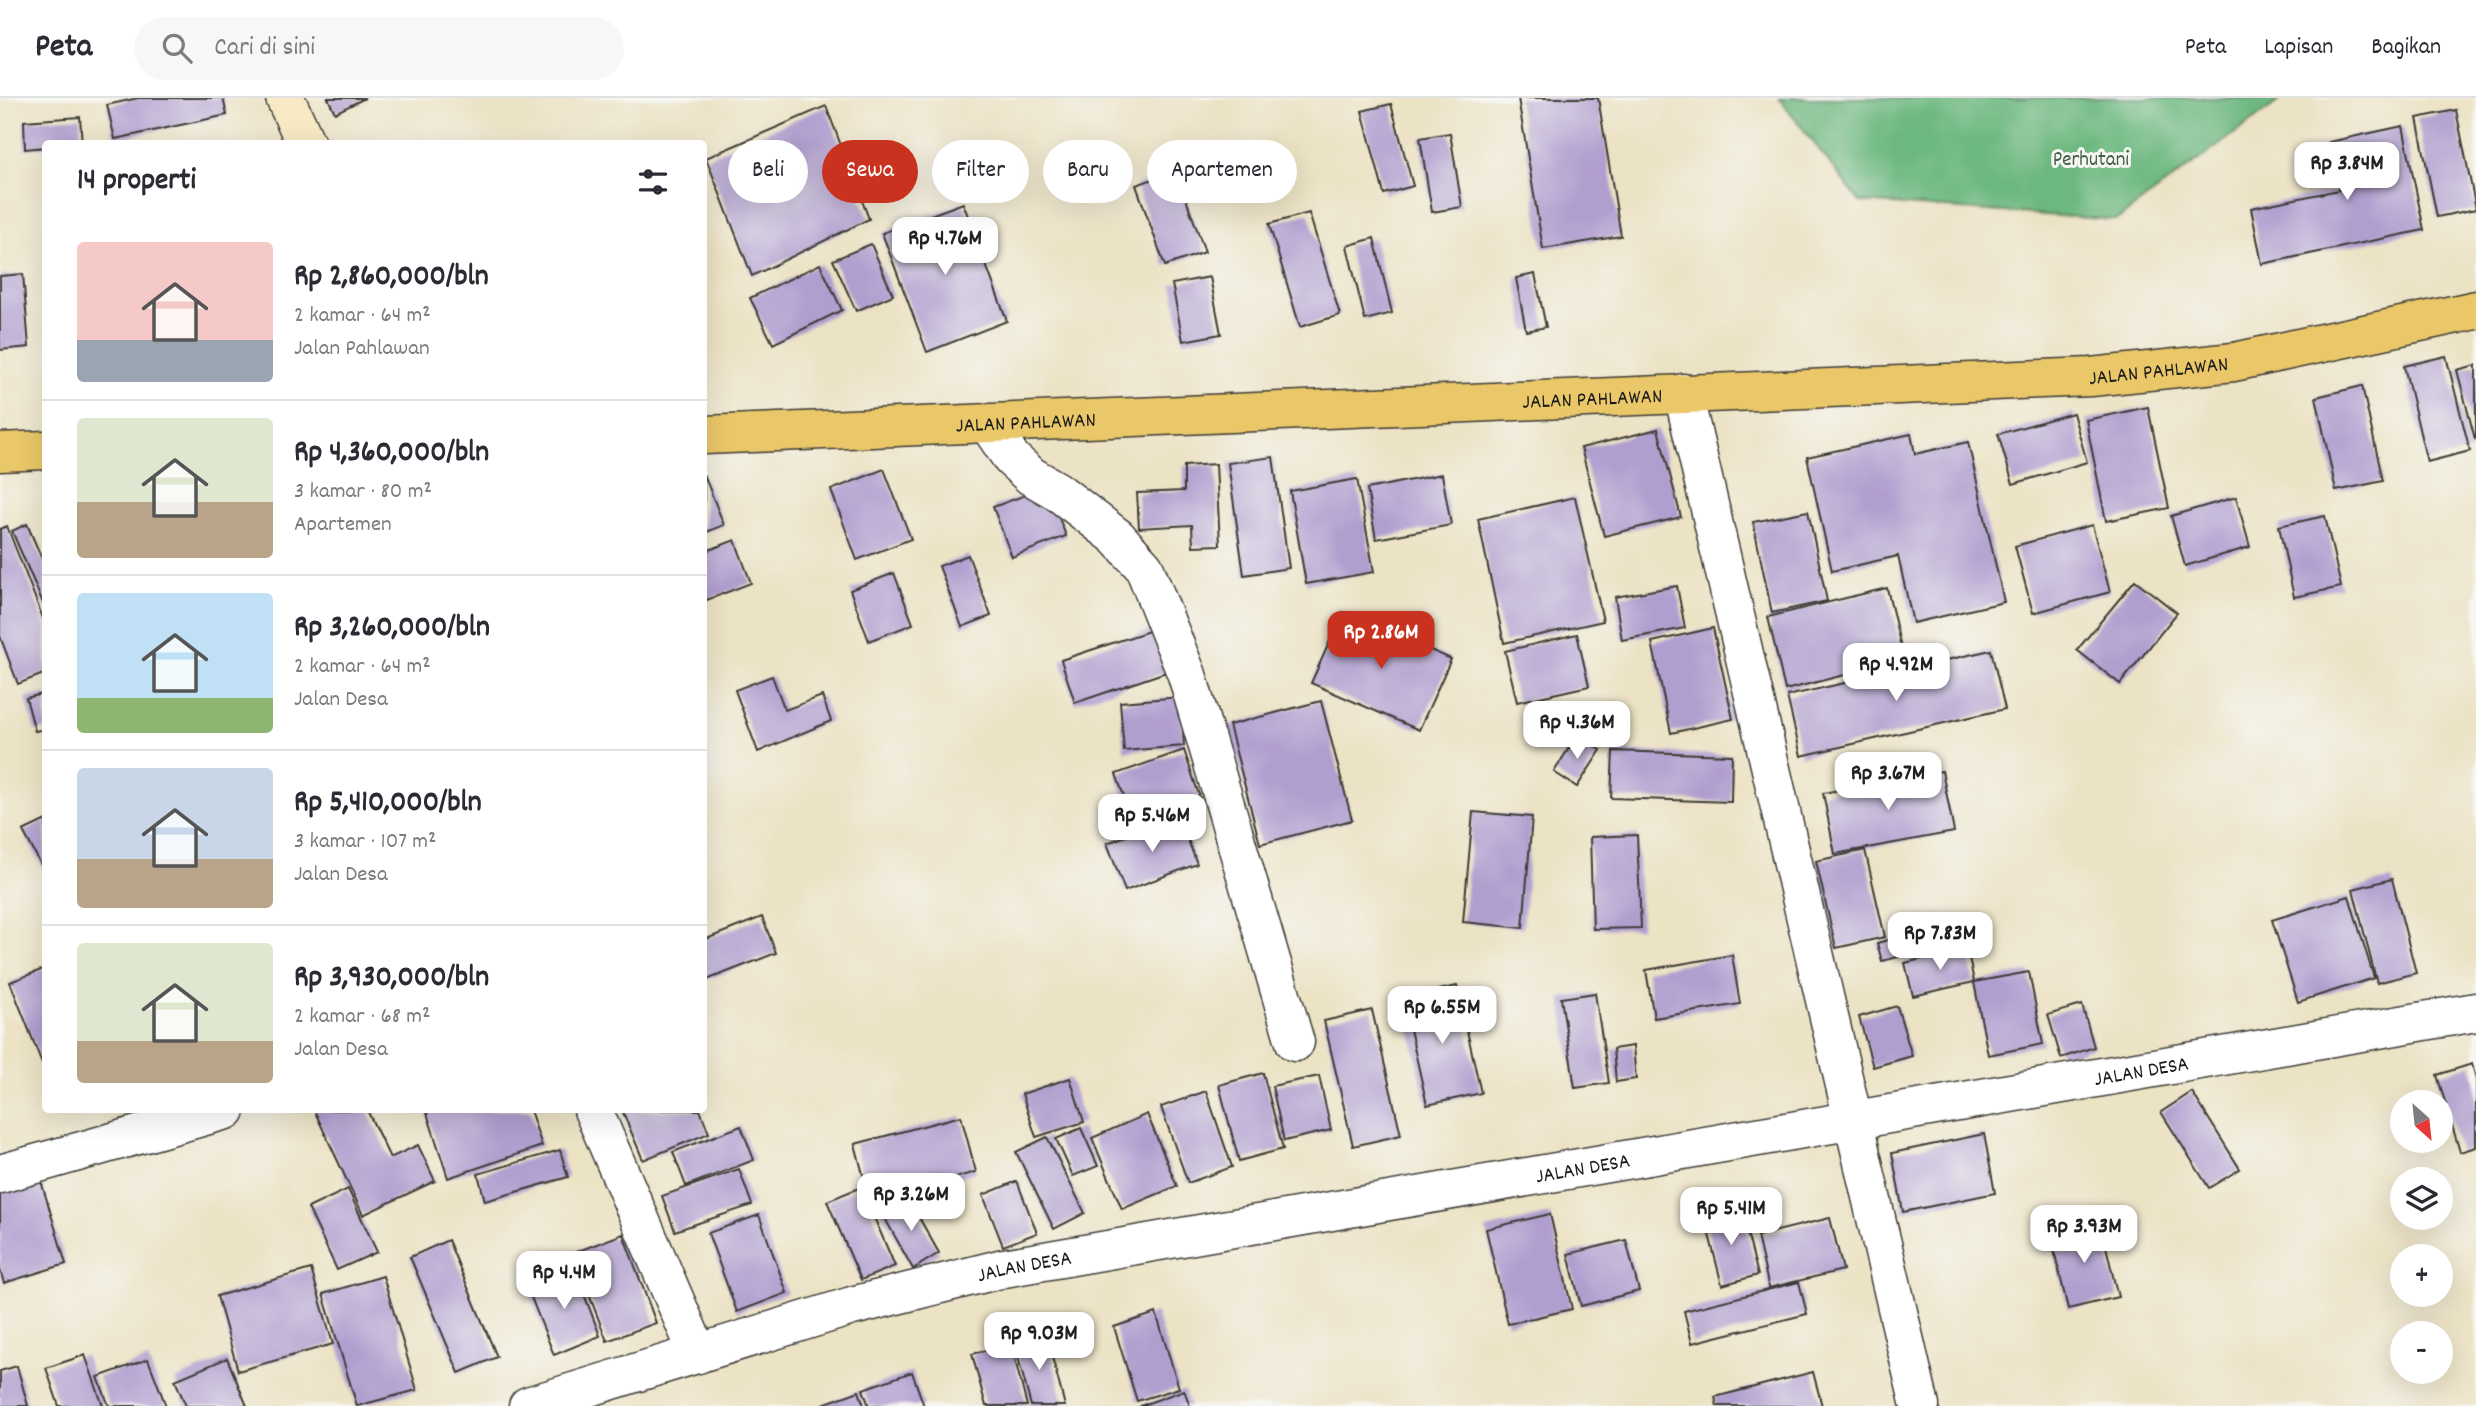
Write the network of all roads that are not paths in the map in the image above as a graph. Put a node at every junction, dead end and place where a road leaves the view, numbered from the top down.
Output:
1 (285, 98) edge
2 (304, 140) edge
3 (2476, 310) edge
4 (1683, 393) junction
5 (989, 425) junction
6 (707, 435) edge
7 (42, 450) edge
8 (0, 452) edge
9 (2476, 1012) edge
10 (1295, 1042) dead end
11 (215, 1113) edge
12 (594, 1113) edge
13 (1853, 1118) junction
14 (0, 1174) edge
15 (698, 1354) junction
16 (528, 1406) edge
17 (1920, 1406) edge

1 - 2 street
3 - 4 highway, JALAN PAHLAWAN
4 - 5 highway, JALAN PAHLAWAN
4 - 13 street
5 - 6 highway, JALAN PAHLAWAN
5 - 10 street
7 - 8 highway
9 - 13 street, JALAN DESA
11 - 14 street
12 - 15 street
13 - 15 street, JALAN DESA
13 - 17 street
15 - 16 street, JALAN DESA

